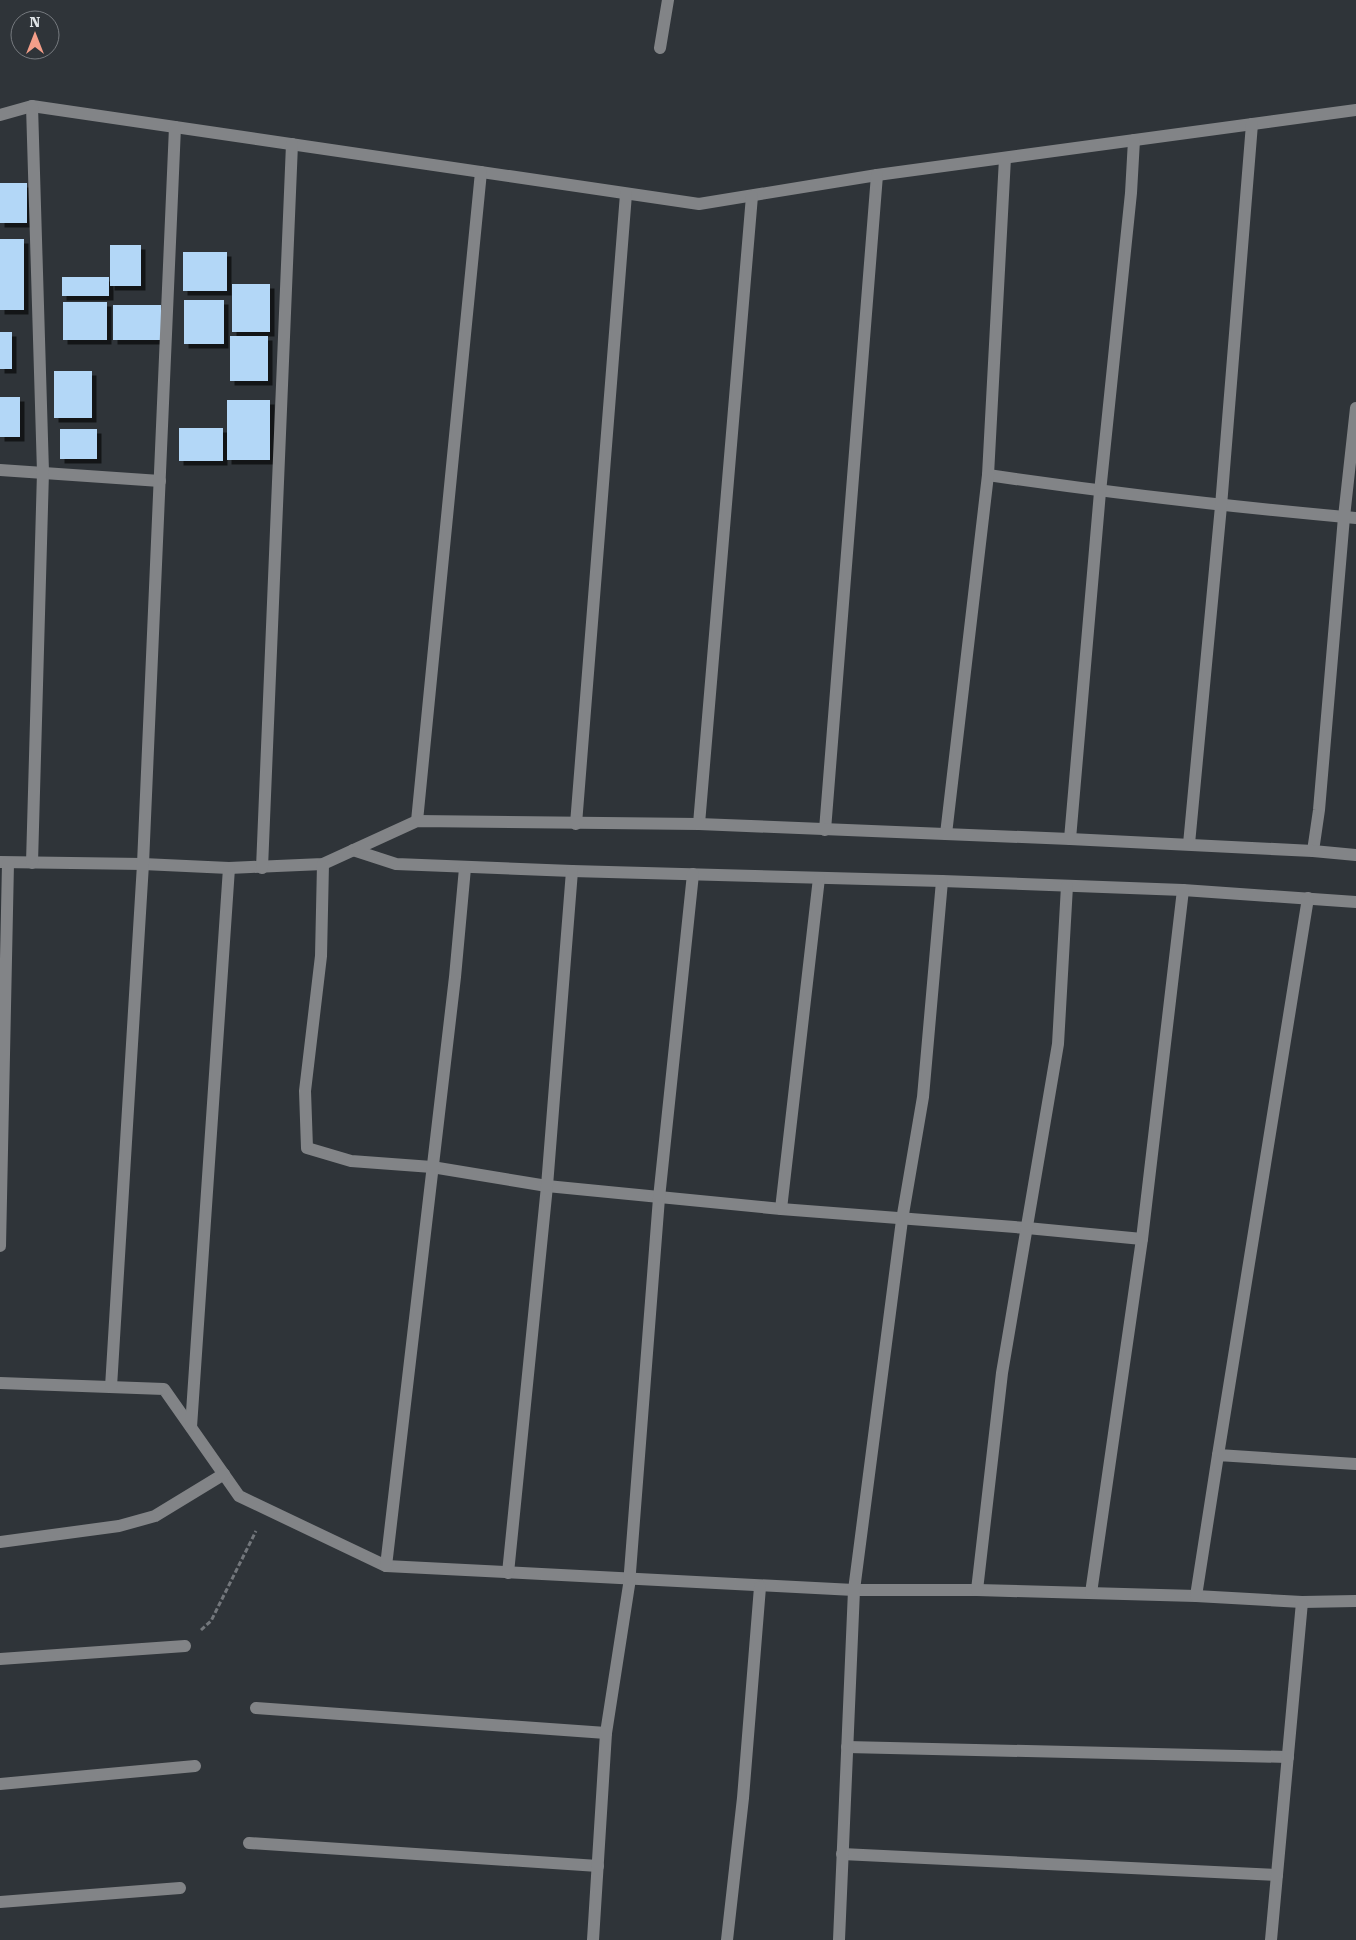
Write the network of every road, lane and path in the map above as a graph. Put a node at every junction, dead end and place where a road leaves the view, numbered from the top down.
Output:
1 (668, 0) edge
2 (660, 48) dead end
3 (32, 106) junction
4 (1356, 110) edge
5 (0, 115) edge
6 (1252, 124) junction
7 (174, 127) junction
8 (1134, 140) junction
9 (292, 144) junction
10 (1005, 158) junction
11 (481, 172) junction
12 (877, 175) junction
13 (626, 194) junction
14 (752, 196) junction
15 (1356, 408) edge
16 (0, 470) edge
17 (43, 472) junction
18 (988, 475) junction
19 (160, 481) junction
20 (1100, 492) junction
21 (1221, 506) junction
22 (1350, 517) edge
23 (417, 821) junction
24 (576, 824) junction
25 (698, 824) junction
26 (824, 830) junction
27 (946, 834) junction
28 (1070, 838) junction
29 (1189, 844) junction
30 (353, 850) junction
31 (1313, 851) junction
32 (1356, 855) edge
33 (4, 862) edge
34 (32, 863) junction
35 (143, 864) junction
36 (322, 864) junction
37 (229, 868) junction
38 (262, 868) junction
39 (465, 868) junction
40 (572, 871) junction
41 (693, 874) junction
42 (819, 878) junction
43 (942, 881) junction
44 (1067, 886) junction
45 (1183, 890) junction
46 (1308, 898) junction
47 (1356, 902) edge
48 (432, 1167) junction
49 (547, 1186) junction
50 (659, 1198) junction
51 (781, 1209) junction
52 (902, 1220) junction
53 (1027, 1228) junction
54 (1142, 1239) junction
55 (0, 1246) edge
56 (0, 1383) edge
57 (111, 1387) junction
58 (191, 1427) junction
59 (1218, 1455) junction
60 (1356, 1464) edge
61 (224, 1474) junction
62 (266, 1509) junction
63 (0, 1542) edge
64 (386, 1566) junction
65 (508, 1573) junction
66 (629, 1580) junction
67 (760, 1587) junction
68 (854, 1590) junction
69 (977, 1590) junction
70 (1091, 1593) junction
71 (1196, 1596) junction
72 (1356, 1601) edge
73 (1302, 1602) junction
74 (185, 1646) joint
75 (0, 1660) edge
76 (256, 1708) dead end
77 (606, 1733) junction
78 (847, 1747) junction
79 (1288, 1757) junction
80 (195, 1766) dead end
81 (0, 1784) edge
82 (249, 1843) dead end
83 (842, 1854) junction
84 (598, 1866) junction
85 (1277, 1875) junction
86 (180, 1888) dead end
87 (0, 1902) edge
88 (593, 1940) edge
89 (727, 1940) edge
90 (839, 1940) edge
91 (1271, 1940) edge

1 - 2 street
3 - 5 street
3 - 7 street
3 - 17 street
4 - 6 street
6 - 8 street
6 - 21 street
7 - 9 street
7 - 19 street
8 - 10 street
8 - 20 street
9 - 11 street
9 - 38 street
10 - 12 street
10 - 18 street
11 - 13 street
11 - 23 street
12 - 14 street
12 - 26 street
13 - 14 street
13 - 24 street
14 - 25 street
15 - 22 street
16 - 17 street
17 - 19 street
17 - 34 street
18 - 20 street
18 - 27 street
19 - 35 street
20 - 21 street
20 - 28 street
21 - 22 street
21 - 29 street
22 - 31 street
23 - 24 street
23 - 30 street
24 - 25 street
25 - 26 street
26 - 27 street
27 - 28 street
28 - 29 street
29 - 31 street
30 - 36 street
30 - 39 street
31 - 32 street
33 - 34 street
33 - 55 street
34 - 35 street
35 - 37 street
35 - 57 street
36 - 38 street
36 - 48 street
37 - 38 street
37 - 58 street
39 - 40 street
39 - 48 street
40 - 41 street
40 - 49 street
41 - 42 street
41 - 50 street
42 - 43 street
42 - 51 street
43 - 44 street
43 - 52 street
44 - 45 street
44 - 53 street
45 - 46 street
45 - 54 street
46 - 47 street
46 - 59 street
48 - 49 street
48 - 64 street
49 - 50 street
49 - 65 street
50 - 51 street
50 - 66 street
51 - 52 street
52 - 53 street
52 - 68 street
53 - 54 street
53 - 69 street
54 - 70 street
56 - 57 street
57 - 58 street
58 - 61 street
59 - 60 street
59 - 71 street
61 - 62 street
61 - 63 street
62 - 64 street
62 - 74 path
64 - 65 street
65 - 66 street
66 - 67 street
66 - 77 street
67 - 68 street
67 - 89 street
68 - 69 street
68 - 78 street
69 - 70 street
70 - 71 street
71 - 73 street
72 - 73 street
73 - 79 street
74 - 75 street
76 - 77 street
77 - 84 street
78 - 79 street
78 - 83 street
79 - 85 street
80 - 81 street
82 - 84 street
83 - 85 street
83 - 90 street
84 - 88 street
85 - 91 street
86 - 87 street

